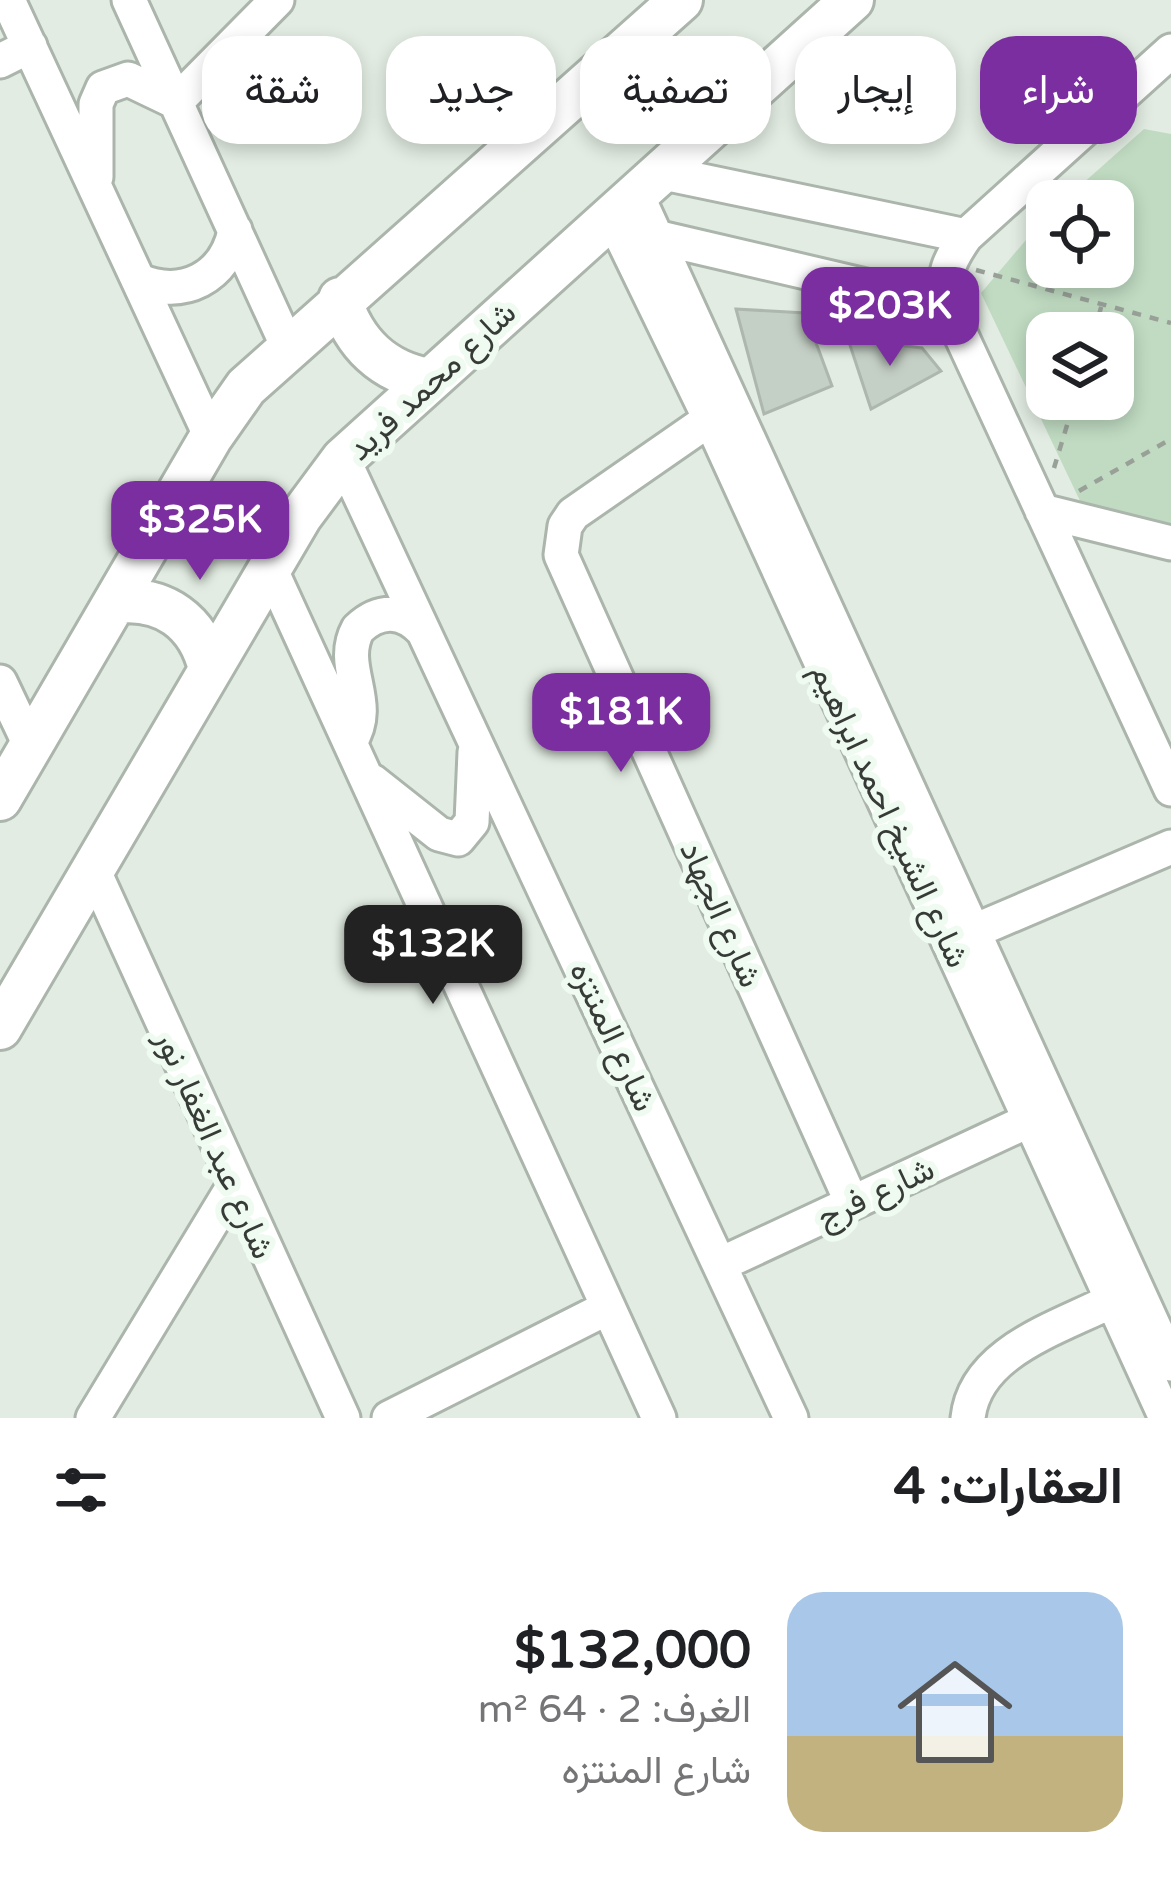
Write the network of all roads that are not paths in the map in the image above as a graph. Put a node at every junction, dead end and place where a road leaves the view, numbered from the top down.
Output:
1 (8, 0) edge
2 (129, 0) edge
3 (278, 0) edge
4 (681, 0) edge
5 (852, 0) edge
6 (1171, 50) edge
7 (15, 54) edge
8 (1156, 80) edge
9 (176, 102) junction
10 (96, 188) junction
11 (635, 193) junction
12 (236, 230) junction
13 (659, 240) junction
14 (957, 249) junction
15 (138, 280) junction
16 (340, 299) junction
17 (946, 305) junction
18 (287, 345) junction
19 (429, 380) junction
20 (710, 419) junction
21 (211, 437) junction
22 (343, 459) junction
23 (1042, 511) junction
24 (1171, 543) edge
25 (270, 568) junction
26 (115, 602) junction
27 (423, 631) junction
28 (211, 669) junction
29 (0, 682) edge
30 (350, 742) junction
31 (476, 742) junction
32 (32, 747) junction
33 (365, 776) junction
34 (1171, 789) edge
35 (0, 800) edge
36 (1171, 847) edge
37 (93, 868) junction
38 (962, 937) junction
39 (0, 1028) edge
40 (1030, 1120) junction
41 (233, 1187) junction
42 (852, 1203) junction
43 (721, 1264) junction
44 (1112, 1300) junction
45 (608, 1308) junction
46 (1171, 1364) edge
47 (93, 1418) edge
48 (343, 1418) edge
49 (389, 1418) edge
50 (658, 1418) edge
51 (791, 1418) edge
52 (968, 1418) edge
53 (1166, 1418) edge

1 - 7 street
2 - 9 street
3 - 9 street
4 - 16 main road
5 - 11 main road, شارع محمد فريد
6 - 8 street
7 - 10 street
8 - 14 street
9 - 10 street
9 - 12 street
10 - 15 street
11 - 13 street
11 - 14 street
11 - 19 main road, شارع محمد فريد
11 - 20 street, شارع الشيخ احمد ابراهيم
12 - 15 street
12 - 18 street
13 - 17 street
13 - 38 street, شارع الشيخ احمد ابراهيم
14 - 17 street
15 - 21 street
16 - 18 main road
16 - 19 main road
17 - 23 street
18 - 21 main road
19 - 22 main road, شارع محمد فريد
20 - 38 street, شارع الشيخ احمد ابراهيم
20 - 42 street, شارع الجهاد
21 - 26 main road
22 - 25 main road, شارع محمد فريد
22 - 27 street, شارع المنتزه
23 - 24 street
23 - 34 street
25 - 28 main road, شارع محمد فريد
25 - 30 street
26 - 28 main road
26 - 32 main road
27 - 30 street
27 - 31 street, شارع المنتزه
28 - 37 main road, شارع محمد فريد
29 - 32 street
30 - 33 street
31 - 33 street
31 - 43 street, شارع المنتزه
32 - 35 main road
33 - 45 street
36 - 38 street
37 - 39 main road, شارع محمد فريد
37 - 41 street, شارع عبد الغفار نور
38 - 40 street, شارع الشيخ احمد ابراهيم
38 - 46 street, شارع الشيخ احمد ابراهيم
40 - 42 street, شارع فرج
40 - 44 street, شارع الشيخ احمد ابراهيم
41 - 47 street
41 - 48 street, شارع عبد الغفار نور
42 - 43 street, شارع فرج
43 - 51 street, شارع المنتزه
44 - 52 street
44 - 53 street, شارع الشيخ احمد ابراهيم
45 - 49 street
45 - 50 street

